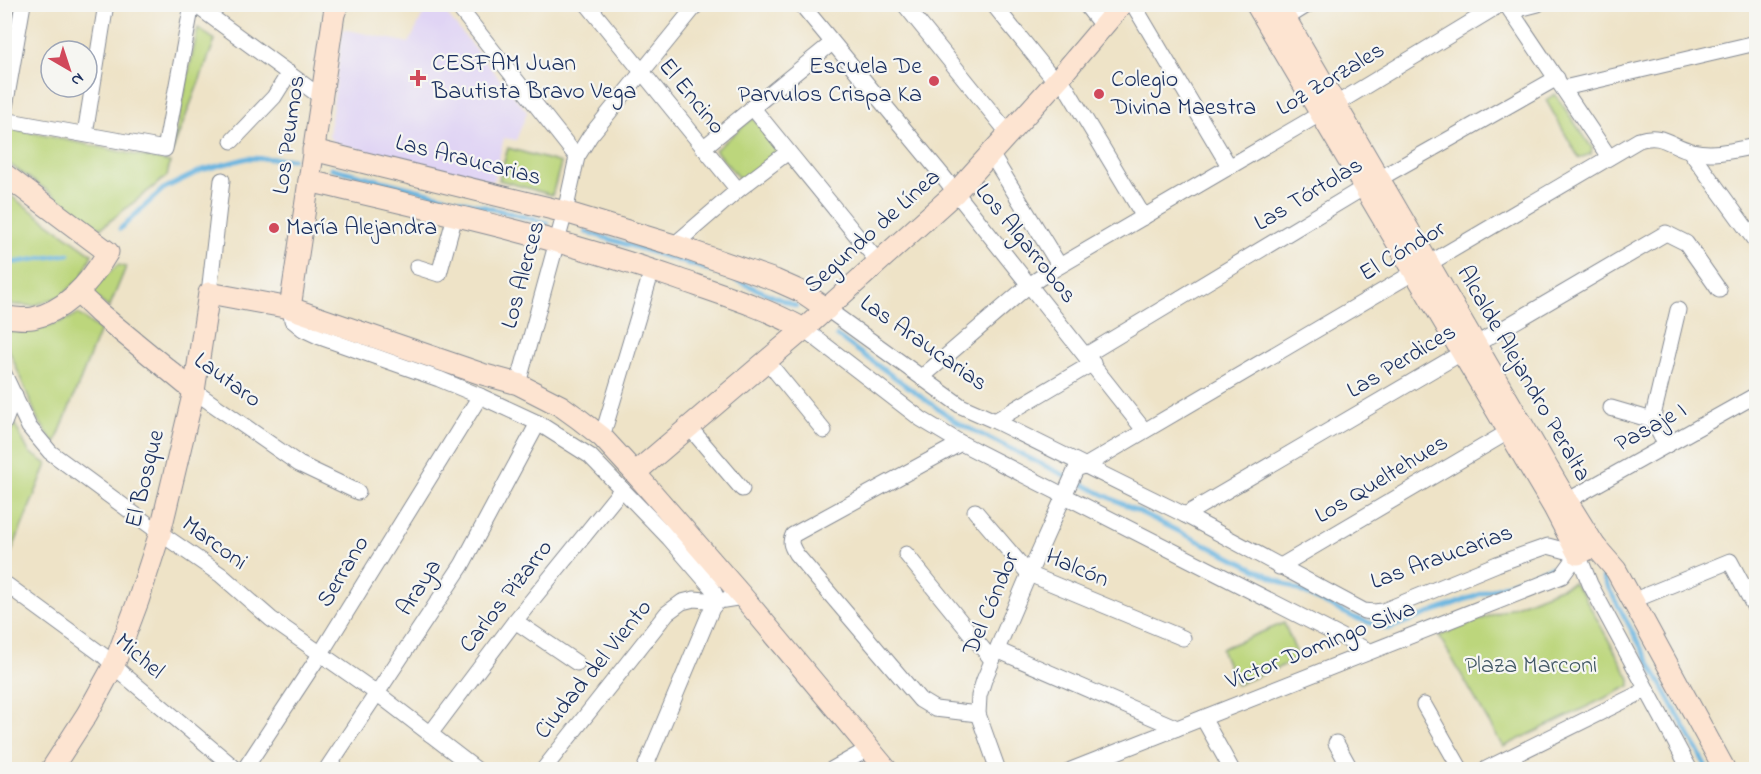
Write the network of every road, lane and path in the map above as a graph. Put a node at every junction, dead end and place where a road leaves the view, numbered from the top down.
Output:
1 (23, 4) edge
2 (106, 4) edge
3 (193, 4) edge
4 (456, 4) edge
5 (587, 4) edge
6 (697, 4) edge
7 (801, 4) edge
8 (904, 4) edge
9 (993, 4) edge
10 (1085, 4) edge
11 (1122, 4) edge
12 (1133, 4) edge
13 (1256, 4) edge
14 (1309, 4) edge
15 (1538, 4) edge
16 (1506, 7) edge
17 (332, 8) edge
18 (1281, 12) edge
19 (1103, 27) junction
20 (1756, 43) edge
21 (832, 44) junction
22 (289, 73) junction
23 (642, 73) junction
24 (1058, 79) junction
25 (1561, 83) junction
26 (321, 97) junction
27 (752, 107) junction
28 (1327, 109) junction
29 (4, 113) edge
30 (4, 120) edge
31 (85, 134) junction
32 (1009, 134) junction
33 (232, 141) dead end
34 (1756, 146) edge
35 (703, 148) junction
36 (313, 150) junction
37 (1690, 151) junction
38 (788, 152) junction
39 (991, 154) junction
40 (577, 157) junction
41 (1609, 157) junction
42 (1229, 166) junction
43 (4, 174) edge
44 (222, 180) dead end
45 (309, 181) junction
46 (1371, 184) junction
47 (738, 190) junction
48 (955, 193) junction
49 (565, 212) junction
50 (455, 216) junction
51 (1144, 217) junction
52 (557, 242) junction
53 (1756, 242) edge
54 (674, 245) junction
55 (879, 263) junction
56 (1059, 265) junction
57 (417, 267) dead end
58 (1421, 268) junction
59 (652, 270) junction
60 (1029, 285) junction
61 (1719, 290) dead end
62 (78, 293) junction
63 (209, 293) junction
64 (290, 308) junction
65 (827, 309) junction
66 (1677, 310) dead end
67 (4, 317) edge
68 (804, 329) junction
69 (1468, 348) junction
70 (1089, 359) junction
71 (767, 361) junction
72 (4, 374) edge
73 (922, 377) junction
74 (518, 384) junction
75 (194, 391) junction
76 (15, 394) junction
77 (1756, 395) edge
78 (480, 396) junction
79 (1611, 408) dead end
80 (1652, 420) junction
81 (995, 421) junction
82 (4, 423) edge
83 (538, 423) junction
84 (690, 428) junction
85 (1144, 430) junction
86 (824, 431) dead end
87 (1508, 432) junction
88 (602, 437) junction
89 (961, 443) junction
90 (1666, 446) junction
91 (1081, 468) junction
92 (629, 481) junction
93 (742, 489) dead end
94 (358, 492) dead end
95 (1066, 492) junction
96 (1567, 501) junction
97 (975, 511) dead end
98 (1185, 515) junction
99 (160, 533) junction
100 (1587, 550) junction
101 (906, 554) dead end
102 (1279, 567) junction
103 (1029, 574) junction
104 (7, 585) dead end
105 (743, 597) junction
106 (718, 601) junction
107 (1632, 601) junction
108 (1756, 610) edge
109 (515, 621) junction
110 (1183, 638) dead end
111 (1369, 651) junction
112 (321, 653) junction
113 (995, 655) junction
114 (577, 663) dead end
115 (114, 665) junction
116 (1646, 690) junction
117 (378, 694) junction
118 (1424, 705) dead end
119 (978, 714) junction
120 (1203, 718) junction
121 (1177, 728) junction
122 (430, 734) junction
123 (1336, 743) dead end
124 (870, 748) junction
125 (51, 770) edge
126 (237, 770) edge
127 (244, 770) edge
128 (326, 770) edge
129 (477, 770) edge
130 (543, 770) edge
131 (644, 770) edge
132 (831, 770) edge
133 (887, 770) edge
134 (998, 770) edge
135 (1071, 770) edge
136 (1232, 770) edge
137 (1351, 770) edge
138 (1461, 770) edge
139 (1484, 770) edge
140 (1690, 770) edge
141 (1725, 770) edge

1 - 29 street
2 - 31 street
3 - 22 street
3 - 31 street
4 - 40 street
5 - 23 street, El Encino
6 - 23 street, Los Alerces
7 - 21 street, Los Algarrobos
8 - 32 street
9 - 24 street
10 - 19 street
11 - 19 street, Segundo de Línea
12 - 42 street
13 - 28 street, Alcalde Alejandro Peralta
14 - 18 street
15 - 16 street, Loz Zorzales
16 - 25 street
16 - 28 street, Loz Zorzales
17 - 26 street, Los Peumos
18 - 28 street, Alcalde Alejandro Peralta
19 - 24 street, Segundo de Línea
20 - 25 street, Las Tórtolas
21 - 27 street
21 - 48 street, Los Algarrobos
22 - 26 street
22 - 33 street
23 - 35 street, El Encino
23 - 40 street, Los Alerces
24 - 32 street, Segundo de Línea
24 - 51 street
25 - 41 street
25 - 46 street, Las Tórtolas
26 - 36 street, Los Peumos
27 - 35 street
27 - 38 street, El Encino
28 - 42 street, Loz Zorzales
28 - 46 street, Alcalde Alejandro Peralta
30 - 31 street
32 - 39 street, Segundo de Línea
34 - 37 street, El Cóndor
35 - 47 street, El Encino
36 - 45 street, Los Peumos
36 - 49 street, Las Araucarias
37 - 41 street, El Cóndor
37 - 53 street
38 - 47 street
38 - 55 street, El Encino
39 - 48 street, Segundo de Línea
39 - 56 street
40 - 49 street, Los Alerces
41 - 58 street, El Cóndor
42 - 51 street, Loz Zorzales
43 - 62 street
44 - 63 street, El Bosque
45 - 50 street
45 - 64 street, Los Peumos
46 - 58 street, Alcalde Alejandro Peralta
46 - 70 street, Las Tórtolas
47 - 54 street
48 - 55 street, Segundo de Línea
48 - 60 street, Los Algarrobos
49 - 52 street, Los Alerces
49 - 54 street, Las Araucarias
50 - 52 street
50 - 57 street
51 - 56 street, Loz Zorzales
52 - 59 street
52 - 74 street, Los Alerces
54 - 65 street, Las Araucarias
55 - 65 street, Segundo de Línea
56 - 60 street, Loz Zorzales
58 - 69 street, Alcalde Alejandro Peralta
58 - 85 street, El Cóndor
59 - 68 street
59 - 88 street
60 - 70 street, Los Algarrobos
60 - 73 street, Loz Zorzales
61 - 69 street, Las Perdices
62 - 67 street
62 - 75 street, Lautaro
63 - 64 street
63 - 75 street, El Bosque
64 - 74 street
64 - 78 street
65 - 68 street, Segundo de Línea
65 - 73 street, Las Araucarias
66 - 80 street
68 - 71 street, Segundo de Línea
68 - 89 street
69 - 87 street, Alcalde Alejandro Peralta
69 - 96 street, Alcalde Alejandro Peralta
69 - 98 street, Las Perdices
70 - 81 street, Las Tórtolas
70 - 85 street, Los Algarrobos
71 - 84 street, Segundo de Línea
71 - 86 street
72 - 76 street, Marconi
73 - 81 street, Las Araucarias
74 - 88 street
75 - 94 street, Lautaro
75 - 99 street, El Bosque
76 - 82 street
76 - 99 street, Marconi
77 - 90 street, Pasaje I
78 - 83 street
78 - 112 street, Serrano
79 - 80 street
80 - 90 street
81 - 91 street, Las Araucarias
83 - 92 street
83 - 117 street, Araya
84 - 92 street, Segundo de Línea
84 - 93 street
85 - 91 street, El Cóndor
87 - 100 street, Alcalde Alejandro Peralta
87 - 102 street, Los Queltehues
88 - 92 street
89 - 95 street
89 - 119 street
90 - 96 street, Pasaje I
91 - 95 street, Del Cóndor
91 - 98 street, Las Araucarias
92 - 105 street
92 - 106 street
92 - 109 street, Carlos Pizarro
95 - 103 street, Del Cóndor
95 - 111 street
96 - 100 street, Alcalde Alejandro Peralta
97 - 103 street, Halcón
98 - 102 street, Las Araucarias
99 - 112 street, Marconi
99 - 115 street, El Bosque
100 - 102 street, Las Araucarias
100 - 107 street, Alcalde Alejandro Peralta
100 - 111 street, Víctor Domingo Silva
100 - 116 street, Alcalde Alejandro Peralta
101 - 113 street
103 - 110 street, Halcón
103 - 113 street, Del Cóndor
104 - 115 street, Michel
105 - 106 street, Ciudad del Viento
105 - 124 street
106 - 130 street, Ciudad del Viento
106 - 131 street
107 - 108 street
107 - 141 street, Alcalde Alejandro Peralta
109 - 114 street
109 - 122 street, Carlos Pizarro
111 - 120 street, Víctor Domingo Silva
112 - 117 street, Marconi
112 - 127 street, Serrano
113 - 119 street, Del Cóndor
113 - 121 street
115 - 125 street, El Bosque
115 - 126 street, Michel
116 - 139 street
116 - 140 street, Alcalde Alejandro Peralta
117 - 122 street, Marconi
117 - 128 street, Araya
118 - 138 street
119 - 134 street
120 - 121 street, Víctor Domingo Silva
120 - 136 street
121 - 135 street, Víctor Domingo Silva
122 - 129 street, Marconi
123 - 137 street
124 - 132 street
124 - 133 street

